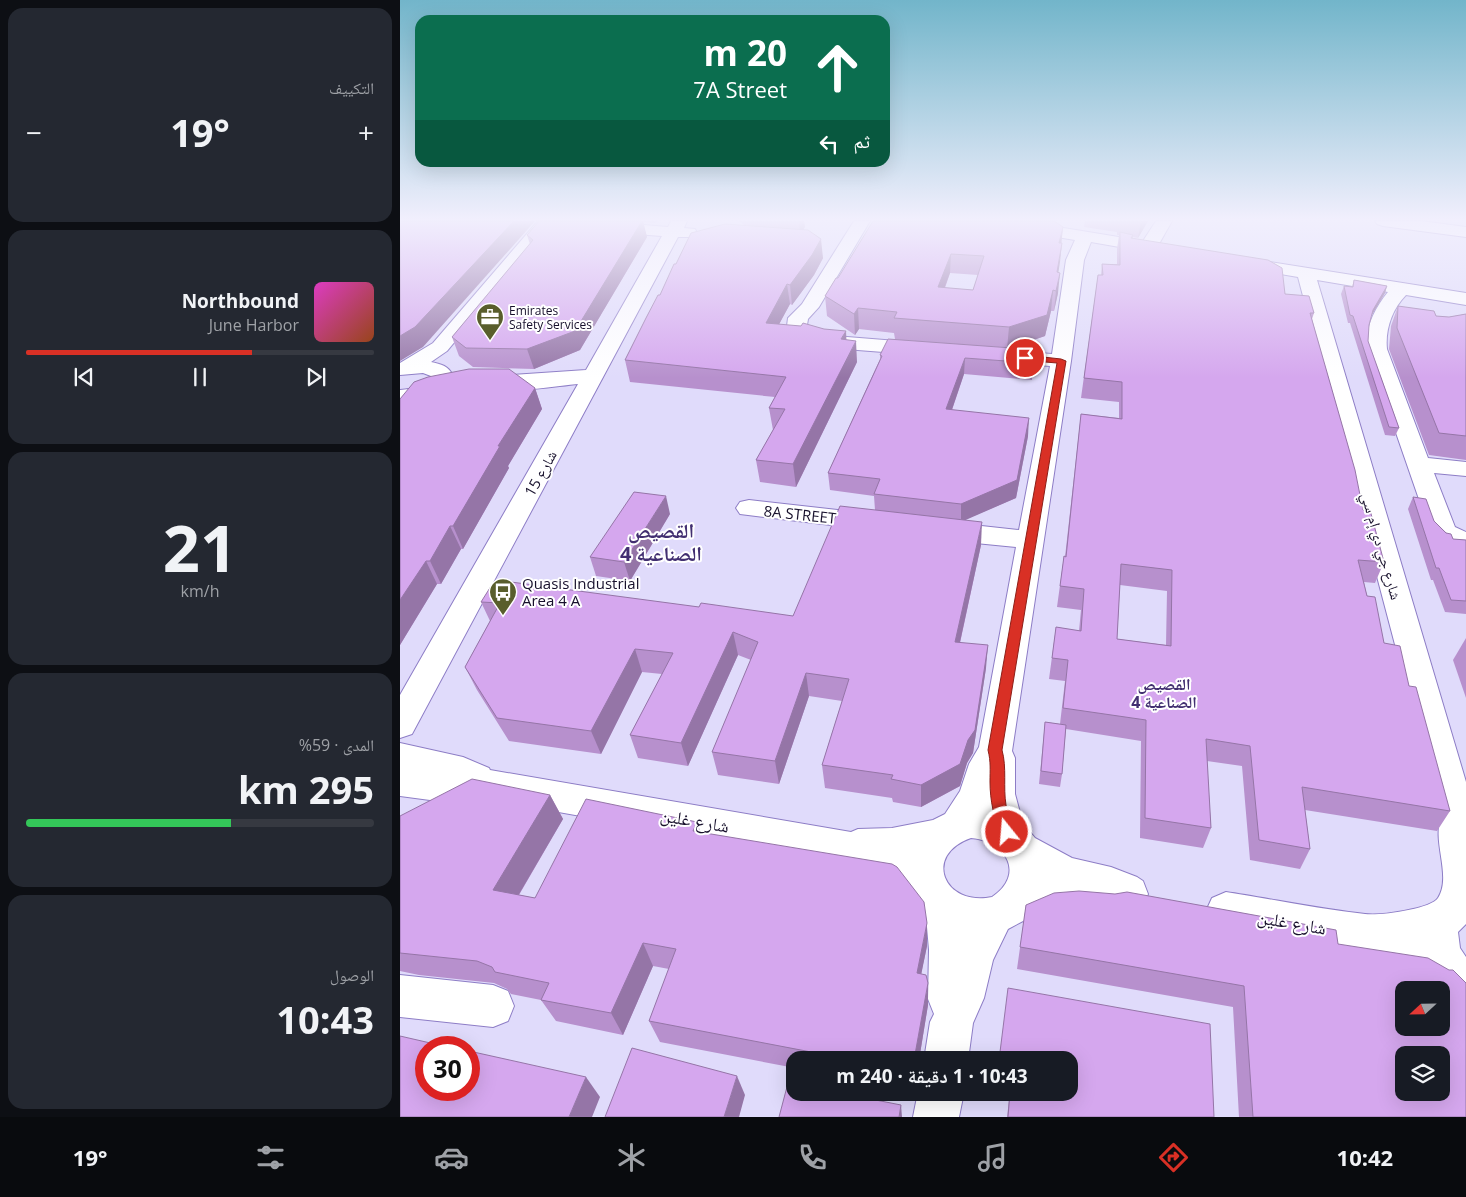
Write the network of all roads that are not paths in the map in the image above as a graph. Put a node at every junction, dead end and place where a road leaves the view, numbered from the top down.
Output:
1 (503, 273) edge
2 (651, 273) edge
3 (830, 273) edge
4 (1073, 273) edge
5 (1306, 273) joint
6 (1402, 289) junction
7 (1466, 299) edge
8 (440, 347) junction
9 (941, 350) edge
10 (970, 353) edge
11 (1061, 361) junction
12 (402, 370) edge
13 (460, 378) junction
14 (590, 383) junction
15 (409, 397) edge
16 (1418, 464) junction
17 (1466, 469) edge
18 (749, 508) dead end
19 (894, 525) edge
20 (923, 528) edge
21 (1031, 540) junction
22 (1466, 541) edge
23 (400, 725) edge
24 (995, 750) junction
25 (400, 757) edge
26 (400, 781) edge
27 (486, 784) junction
28 (1462, 825) edge
29 (948, 830) junction
30 (1015, 841) junction
31 (844, 846) junction
32 (933, 893) junction
33 (1161, 900) junction
34 (1003, 910) junction
35 (1454, 911) edge
36 (1367, 934) junction
37 (1463, 986) edge
38 (400, 996) edge
39 (493, 1006) dead end
40 (949, 1041) edge
41 (939, 1101) edge
42 (936, 1117) edge

1 - 8 street
2 - 14 street, شارع 15
3 - 9 street
4 - 11 street
5 - 6 street
5 - 28 street, شارع جي دي إم سي
6 - 7 street
6 - 16 street
8 - 12 street
8 - 13 street
10 - 11 street
11 - 21 street
12 - 13 street
13 - 14 street
13 - 15 street
14 - 23 street, شارع 15
16 - 17 street
16 - 22 street
18 - 19 street, 8A STREET
20 - 21 street
21 - 24 street
24 - 29 street
24 - 30 street
25 - 27 street, شارع غلين
26 - 27 street, شارع غلين
27 - 31 street, شارع غلين
28 - 35 street, شارع جي دي إم سي
29 - 30 street, شارع غلين
29 - 31 street, شارع غلين
29 - 32 street
30 - 33 street, شارع غلين
30 - 34 street
31 - 32 street, شارع غلين
32 - 34 street, شارع غلين
32 - 40 street
33 - 34 street, شارع غلين
33 - 36 street, شارع غلين
34 - 40 street
35 - 36 street, شارع غلين
35 - 37 street, شارع غلين
36 - 37 street, شارع غلين
38 - 39 street
41 - 42 street

